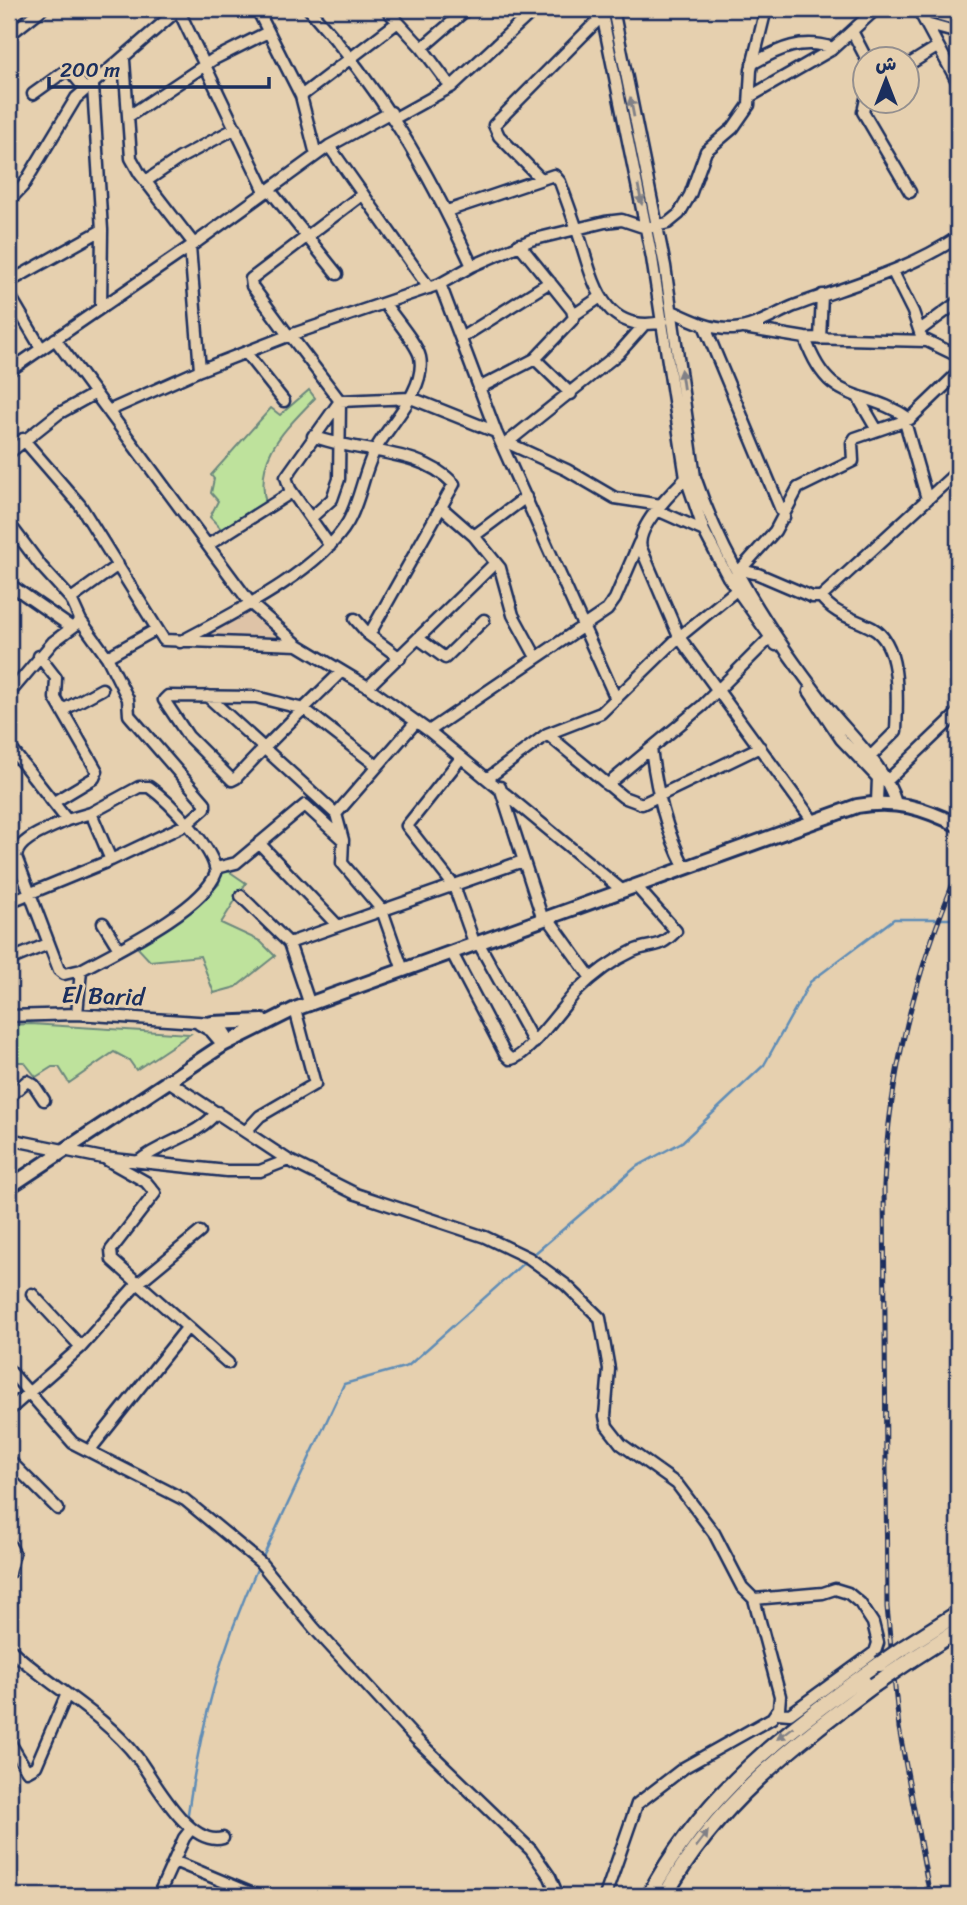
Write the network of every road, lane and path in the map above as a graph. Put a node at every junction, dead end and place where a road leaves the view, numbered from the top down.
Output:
1 (42, 9) edge
2 (179, 9) edge
3 (257, 9) edge
4 (309, 9) edge
5 (386, 9) edge
6 (613, 9) edge
7 (766, 9) edge
8 (876, 9) edge
9 (918, 9) edge
10 (461, 11) edge
11 (601, 11) edge
12 (529, 12) edge
13 (398, 22) junction
14 (926, 24) junction
15 (852, 31) junction
16 (268, 32) junction
17 (958, 33) edge
18 (9, 35) edge
19 (860, 46) edge
20 (937, 47) junction
21 (422, 48) junction
22 (833, 48) junction
23 (922, 56) edge
24 (354, 58) junction
25 (124, 60) junction
26 (752, 64) junction
27 (206, 65) junction
28 (958, 83) edge
29 (89, 87) junction
30 (451, 87) junction
31 (33, 94) dead end
32 (301, 96) junction
33 (751, 96) junction
34 (393, 115) junction
35 (129, 116) junction
36 (865, 116) edge
37 (236, 128) junction
38 (329, 146) junction
39 (316, 155) junction
40 (540, 178) junction
41 (146, 181) junction
42 (267, 190) junction
43 (910, 192) dead end
44 (363, 194) junction
45 (9, 201) edge
46 (447, 211) junction
47 (652, 227) junction
48 (577, 228) junction
49 (102, 230) junction
50 (958, 237) edge
51 (308, 238) junction
52 (519, 244) junction
53 (192, 245) junction
54 (472, 265) junction
55 (893, 272) junction
56 (337, 274) dead end
57 (9, 282) edge
58 (550, 282) junction
59 (440, 284) junction
60 (429, 288) junction
61 (9, 294) edge
62 (822, 295) junction
63 (599, 298) junction
64 (958, 302) edge
65 (385, 304) junction
66 (102, 308) junction
67 (672, 312) junction
68 (574, 314) junction
69 (663, 322) junction
70 (643, 326) junction
71 (704, 326) junction
72 (744, 328) junction
73 (920, 330) junction
74 (289, 335) junction
75 (461, 338) junction
76 (805, 338) junction
77 (55, 339) junction
78 (820, 339) junction
79 (922, 341) junction
80 (41, 348) junction
81 (246, 353) junction
82 (958, 356) edge
83 (535, 359) junction
84 (200, 370) junction
85 (9, 371) edge
86 (958, 373) edge
87 (479, 388) junction
88 (94, 394) junction
89 (570, 394) junction
90 (411, 398) junction
91 (859, 398) junction
92 (284, 401) dead end
93 (340, 401) junction
94 (108, 411) junction
95 (907, 420) junction
96 (877, 430) junction
97 (496, 432) junction
98 (313, 436) junction
99 (23, 439) junction
100 (505, 444) junction
101 (341, 446) junction
102 (374, 451) junction
103 (9, 453) edge
104 (958, 471) edge
105 (686, 478) junction
106 (292, 492) junction
107 (526, 497) junction
108 (927, 499) junction
109 (442, 508) junction
110 (659, 508) junction
111 (312, 517) junction
112 (784, 517) junction
113 (14, 530) dead end
114 (705, 531) junction
115 (474, 536) junction
116 (639, 543) junction
117 (208, 545) junction
118 (330, 545) junction
119 (495, 564) junction
120 (118, 565) junction
121 (736, 575) junction
122 (9, 584) edge
123 (740, 587) junction
124 (821, 597) junction
125 (71, 598) junction
126 (251, 604) junction
127 (355, 620) dead end
128 (484, 620) dead end
129 (81, 621) junction
130 (582, 626) junction
131 (71, 627) junction
132 (157, 628) junction
133 (369, 635) junction
134 (679, 637) junction
135 (770, 638) junction
136 (419, 639) junction
137 (180, 642) junction
138 (298, 646) junction
139 (40, 656) junction
140 (107, 657) junction
141 (536, 657) junction
142 (400, 658) junction
143 (341, 672) junction
144 (368, 687) junction
145 (102, 689) dead end
146 (719, 690) junction
147 (9, 694) edge
148 (207, 696) junction
149 (616, 699) junction
150 (63, 709) junction
151 (304, 709) junction
152 (958, 713) edge
153 (416, 722) junction
154 (429, 731) junction
155 (547, 734) junction
156 (9, 746) edge
157 (264, 747) junction
158 (760, 747) junction
159 (650, 749) junction
160 (461, 758) junction
161 (869, 758) junction
162 (376, 765) junction
163 (488, 778) junction
164 (888, 780) junction
165 (607, 785) junction
166 (500, 787) junction
167 (315, 794) junction
168 (657, 797) junction
169 (54, 802) junction
170 (877, 802) junction
171 (896, 803) junction
172 (304, 806) junction
173 (91, 813) junction
174 (336, 814) junction
175 (67, 820) junction
176 (813, 821) junction
177 (187, 824) junction
178 (958, 825) edge
179 (343, 840) junction
180 (259, 844) junction
181 (111, 860) junction
182 (523, 861) junction
183 (685, 867) junction
184 (216, 868) junction
185 (454, 886) junction
186 (636, 886) junction
187 (623, 891) junction
188 (30, 894) junction
189 (241, 896) dead end
190 (9, 902) edge
191 (382, 910) junction
192 (545, 919) junction
193 (103, 923) dead end
194 (338, 926) junction
195 (289, 943) junction
196 (48, 944) junction
197 (477, 944) junction
198 (119, 948) junction
199 (452, 953) junction
200 (9, 960) edge
201 (81, 970) junction
202 (403, 970) junction
203 (591, 978) junction
204 (310, 1005) junction
205 (295, 1009) junction
206 (77, 1014) junction
207 (9, 1016) edge
208 (267, 1021) junction
209 (196, 1022) junction
210 (212, 1023) junction
211 (227, 1043) junction
212 (534, 1043) junction
213 (167, 1080) junction
214 (9, 1097) edge
215 (44, 1100) dead end
216 (217, 1112) junction
217 (247, 1130) junction
218 (9, 1139) edge
219 (62, 1151) junction
220 (103, 1158) junction
221 (288, 1160) junction
222 (139, 1161) junction
223 (9, 1187) edge
224 (200, 1232) dead end
225 (137, 1284) junction
226 (32, 1294) dead end
227 (187, 1328) junction
228 (81, 1347) junction
229 (228, 1363) dead end
230 (9, 1370) edge
231 (30, 1393) junction
232 (9, 1410) edge
233 (89, 1451) junction
234 (10, 1465) edge
235 (58, 1509) dead end
236 (9, 1544) edge
237 (9, 1573) edge
238 (754, 1599) junction
239 (958, 1613) edge
240 (958, 1630) edge
241 (10, 1651) edge
242 (907, 1654) junction
243 (66, 1696) junction
244 (776, 1713) junction
245 (9, 1741) edge
246 (188, 1827) junction
247 (223, 1838) dead end
248 (173, 1861) junction
249 (158, 1896) edge
250 (258, 1896) edge
251 (558, 1896) edge
252 (605, 1896) edge
253 (649, 1896) edge
254 (665, 1896) edge

1 - 18 street
2 - 25 street
2 - 27 street
3 - 16 street
4 - 24 street
5 - 13 street
6 - 11 street
47 -> 6 street
7 - 26 street
8 - 15 street
9 - 14 street
10 - 21 street
11 - 40 street
11 -> 47 street
12 - 30 street
13 - 21 street
13 - 24 street
14 - 17 street
14 - 20 street
15 - 19 street
15 - 22 street
16 - 27 street
16 - 32 street
20 - 23 street
20 - 28 street
21 - 30 street
22 - 26 street
22 - 33 street
24 - 32 street
24 - 34 street
25 - 29 street
25 - 35 street
26 - 33 street
27 - 35 street
27 - 37 street
29 - 31 street
29 - 45 street
29 - 49 street
30 - 34 street
32 - 39 street
33 - 47 street
34 - 38 street
34 - 46 street
35 - 41 street
36 - 43 street
37 - 41 street
37 - 42 street
38 - 39 street
38 - 44 street
39 - 42 street
40 - 46 street
40 - 48 street
41 - 53 street
42 - 51 street
42 - 53 street
44 - 51 street
44 - 60 street
46 - 54 street
47 - 48 street
47 - 67 street
47 - 69 street
48 - 52 street
48 - 63 street
49 - 57 street
49 - 66 street
50 - 55 street
51 - 56 street
51 - 74 street
52 - 54 street
52 - 58 street
53 - 66 street
53 - 84 street
54 - 59 street
55 - 62 street
55 - 73 street
58 - 68 street
58 - 75 street
59 - 60 street
59 - 75 street
60 - 65 street
61 - 80 street
62 - 72 street
62 - 78 street
63 - 68 street
63 - 70 street
64 - 73 street
65 - 74 street
65 - 90 street
66 - 77 street
67 - 71 street
121 -> 67 street
68 - 83 street
69 - 70 street
69 - 105 street
70 - 89 street
71 - 72 street
71 - 112 street
72 - 76 street
73 - 79 street
74 - 81 street
74 - 93 street
75 - 87 street
76 - 78 street
76 - 91 street
77 - 80 street
77 - 88 street
78 - 79 street
79 - 82 street
80 - 85 street
81 - 84 street
81 - 92 street
83 - 87 street
83 - 89 street
84 - 94 street
86 - 95 street
87 - 97 street
88 - 94 street
88 - 99 street
89 - 100 street
90 - 93 street
90 - 97 street
90 - 102 street
91 - 95 street
91 - 96 street
93 - 98 street
93 - 101 street
94 - 117 street
95 - 96 street
95 - 108 street
96 - 112 street
97 - 100 street
98 - 101 street
98 - 106 street
99 - 103 street
99 - 120 street
100 - 107 street
100 - 110 street
101 - 102 street
101 - 111 street
102 - 109 street
102 - 118 street
104 - 108 street
105 - 110 street
105 - 114 street
106 - 111 street
106 - 117 street
107 - 115 street
107 - 130 street
108 - 124 street
109 - 115 street
109 - 133 street
110 - 114 street
110 - 116 street
111 - 118 street
112 - 121 street
113 - 125 street
114 - 121 street
115 - 119 street
116 - 130 street
116 - 134 street
117 - 126 street
118 - 126 street
119 - 136 street
119 - 141 street
120 - 125 street
120 - 132 street
121 - 123 street
121 - 124 street
122 - 131 street
123 - 134 street
123 - 135 street
123 - 161 street
124 - 161 street
125 - 129 street
126 - 137 street
126 - 138 street
127 - 133 street
128 - 136 street
129 - 131 street
129 - 140 street
130 - 141 street
130 - 149 street
131 - 139 street
132 - 137 street
132 - 140 street
133 - 142 street
134 - 146 street
134 - 149 street
135 - 146 street
135 - 170 street
136 - 142 street
137 - 138 street
138 - 143 street
139 - 147 street
139 - 150 street
140 - 177 street
141 - 154 street
142 - 144 street
143 - 144 street
143 - 151 street
144 - 153 street
145 - 150 street
146 - 158 street
146 - 159 street
148 - 151 street
148 - 157 street
148 - 157 street
149 - 155 street
150 - 169 street
151 - 157 street
151 - 162 street
152 - 164 street
153 - 154 street
153 - 162 street
154 - 160 street
155 - 163 street
155 - 165 street
156 - 169 street
157 - 167 street
158 - 168 street
158 - 176 street
159 - 165 street
159 - 168 street
160 - 163 street
160 - 185 street
161 - 164 street
162 - 174 street
163 - 166 street
164 - 171 street
165 - 168 street
166 - 182 street
166 - 187 street
167 - 172 street
167 - 174 street
168 - 183 street
169 - 175 street
170 - 171 main road
170 - 176 main road
171 - 178 main road
172 - 179 street
172 - 180 street
173 - 175 street
173 - 177 street
173 - 181 street
174 - 179 street
175 - 188 street
176 - 183 main road
177 - 181 street
177 - 184 street
179 - 191 street
180 - 184 street
180 - 194 street
181 - 188 street
182 - 185 street
182 - 192 street
183 - 186 main road
184 - 198 street
185 - 191 street
185 - 197 street
186 - 187 main road
186 - 203 street
187 - 192 main road
188 - 190 street
188 - 196 street
189 - 195 street
191 - 194 street
191 - 202 street
192 - 197 main road
192 - 203 street
193 - 198 street
194 - 195 street
195 - 204 street
196 - 200 street
196 - 201 street
197 - 199 main road
197 - 212 street
198 - 201 street
199 - 202 main road
199 - 212 street
201 - 206 street
202 - 204 main road
203 - 212 street
204 - 205 main road
205 - 208 main road
205 - 217 street
206 - 207 street, El Barid
206 - 209 street, El Barid
208 - 210 main road
208 - 211 main road
209 - 210 street, El Barid
209 - 211 street
210 - 211 street
211 - 213 main road
213 - 216 street
213 - 219 main road
214 - 215 street
216 - 217 street
216 - 222 street
217 - 221 street
218 - 219 street
219 - 220 street
219 - 223 main road
220 - 222 street
220 - 225 street
221 - 222 street
221 - 238 street
224 - 225 street
225 - 227 street
225 - 228 street
226 - 228 street
227 - 229 street
227 - 233 street
228 - 231 street
230 - 231 street
231 - 232 street
231 - 233 street
233 - 251 street
234 - 235 street
236 - 237 street
238 - 244 street
238 - 244 street
239 - 242 highway
240 - 242 highway
241 - 243 street
242 -> 253 highway, bridge
254 -> 242 highway, bridge
243 - 245 street
243 - 246 street
244 - 252 street
246 - 247 street
246 - 248 street
248 - 249 street
248 - 250 street

